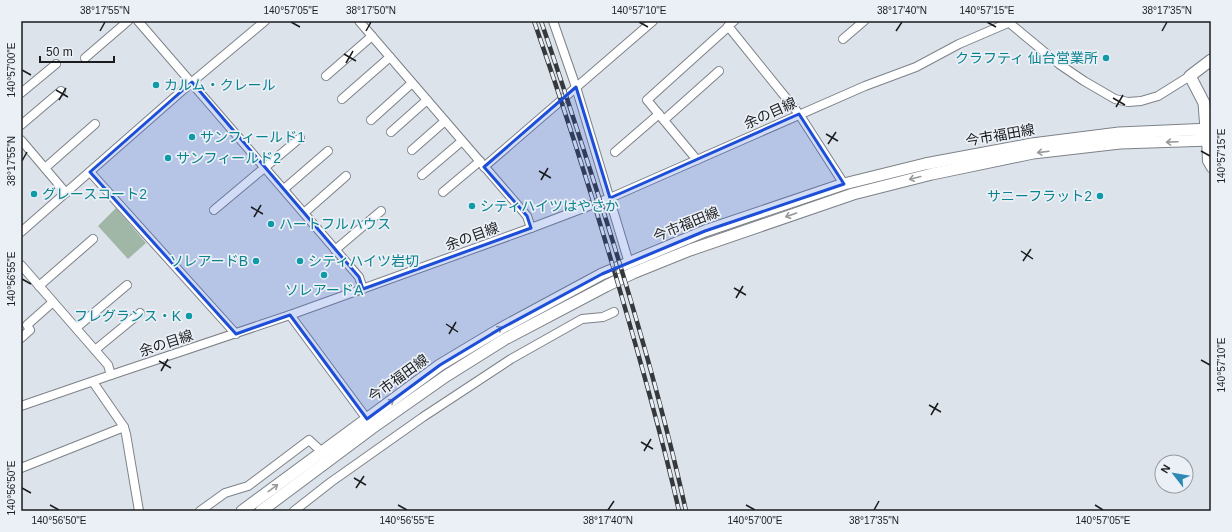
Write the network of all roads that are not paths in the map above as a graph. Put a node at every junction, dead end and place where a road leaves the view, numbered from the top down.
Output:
1 (128, 21) edge
2 (138, 21) edge
3 (265, 21) edge
4 (359, 21) edge
5 (553, 21) edge
6 (653, 21) edge
7 (864, 21) edge
8 (1007, 22) edge
9 (731, 24) edge
10 (372, 36) junction
11 (842, 39) dead end
12 (390, 57) junction
13 (85, 58) dead end
14 (1211, 60) edge
15 (56, 64) dead end
16 (719, 71) dead end
17 (326, 76) dead end
18 (1190, 76) junction
19 (192, 82) junction
20 (412, 83) junction
21 (576, 87) junction
22 (61, 91) dead end
23 (21, 93) edge
24 (342, 100) dead end
25 (427, 100) junction
26 (799, 114) junction
27 (661, 117) junction
28 (371, 120) dead end
29 (445, 121) junction
30 (95, 124) dead end
31 (21, 125) edge
32 (1208, 129) edge
33 (391, 132) dead end
34 (300, 138) dead end
35 (21, 140) edge
36 (1209, 140) edge
37 (462, 141) junction
38 (412, 150) dead end
39 (328, 152) dead end
40 (615, 152) dead end
41 (697, 160) junction
42 (482, 164) junction
43 (265, 167) junction
44 (45, 168) junction
45 (1211, 168) edge
46 (90, 172) junction
47 (422, 175) dead end
48 (346, 176) dead end
49 (844, 184) junction
50 (284, 189) junction
51 (443, 192) dead end
52 (66, 193) junction
53 (610, 198) junction
54 (214, 210) dead end
55 (381, 211) dead end
56 (304, 213) junction
57 (530, 223) junction
58 (21, 232) edge
59 (93, 239) dead end
60 (335, 250) junction
61 (629, 263) junction
62 (21, 265) edge
63 (361, 284) junction
64 (127, 285) dead end
65 (39, 286) junction
66 (53, 302) junction
67 (614, 312) dead end
68 (140, 313) dead end
69 (290, 315) junction
70 (76, 328) junction
71 (232, 329) junction
72 (21, 338) edge
73 (95, 350) junction
74 (110, 371) junction
75 (93, 382) junction
76 (21, 406) edge
77 (368, 419) junction
78 (124, 427) junction
79 (322, 452) junction
80 (21, 468) edge
81 (139, 511) edge
82 (200, 511) edge
83 (242, 511) edge
84 (261, 511) edge
85 (294, 511) edge

1 - 13 street
2 - 19 street
3 - 19 street
4 - 10 street
5 - 21 street
6 - 21 street
7 - 11 street
8 - 18 street
8 - 26 street, 余の目線
9 - 26 street
9 - 27 street
10 - 12 street
10 - 17 street
12 - 20 street
12 - 24 street
14 - 18 main road
15 - 23 street
16 - 27 street
18 - 32 main road
19 - 43 street
19 - 46 street
20 - 25 street
20 - 28 street
21 - 42 street
21 - 53 street
22 - 31 street
25 - 29 street
25 - 33 street
26 - 41 street, 余の目線
26 - 49 street
27 - 40 street
27 - 41 street
29 - 37 street
29 - 38 street
30 - 44 street
32 - 36 street
32 - 49 main road, 今市福田線
34 - 43 street
35 - 44 street
36 - 45 street
36 -> 84 main road, 今市福田線
37 - 42 street
37 - 47 street
39 - 50 street
41 - 53 street, 余の目線
42 - 51 street
42 - 57 street
43 - 50 street
43 - 54 street
44 - 52 street
46 - 52 street
46 - 71 street
48 - 56 street
49 - 61 main road, 今市福田線
50 - 56 street
52 - 58 street
53 - 57 street, 余の目線
53 - 61 street
55 - 60 street
56 - 60 street
57 - 63 street, 余の目線
59 - 65 street
60 - 63 street
77 -> 61 main road, 今市福田線
62 - 65 street
63 - 69 street, 余の目線
64 - 70 street
65 - 66 street
66 - 70 street
66 - 72 street
67 - 85 street
68 - 73 street
69 - 71 street, 余の目線
69 - 77 street
70 - 73 street
71 - 74 street, 余の目線
73 - 74 street
74 - 75 street, 余の目線
75 - 76 street, 余の目線
75 - 78 street
77 - 79 main road, 今市福田線
78 - 80 street
78 - 81 street
79 - 82 street
83 -> 79 main road, 今市福田線

